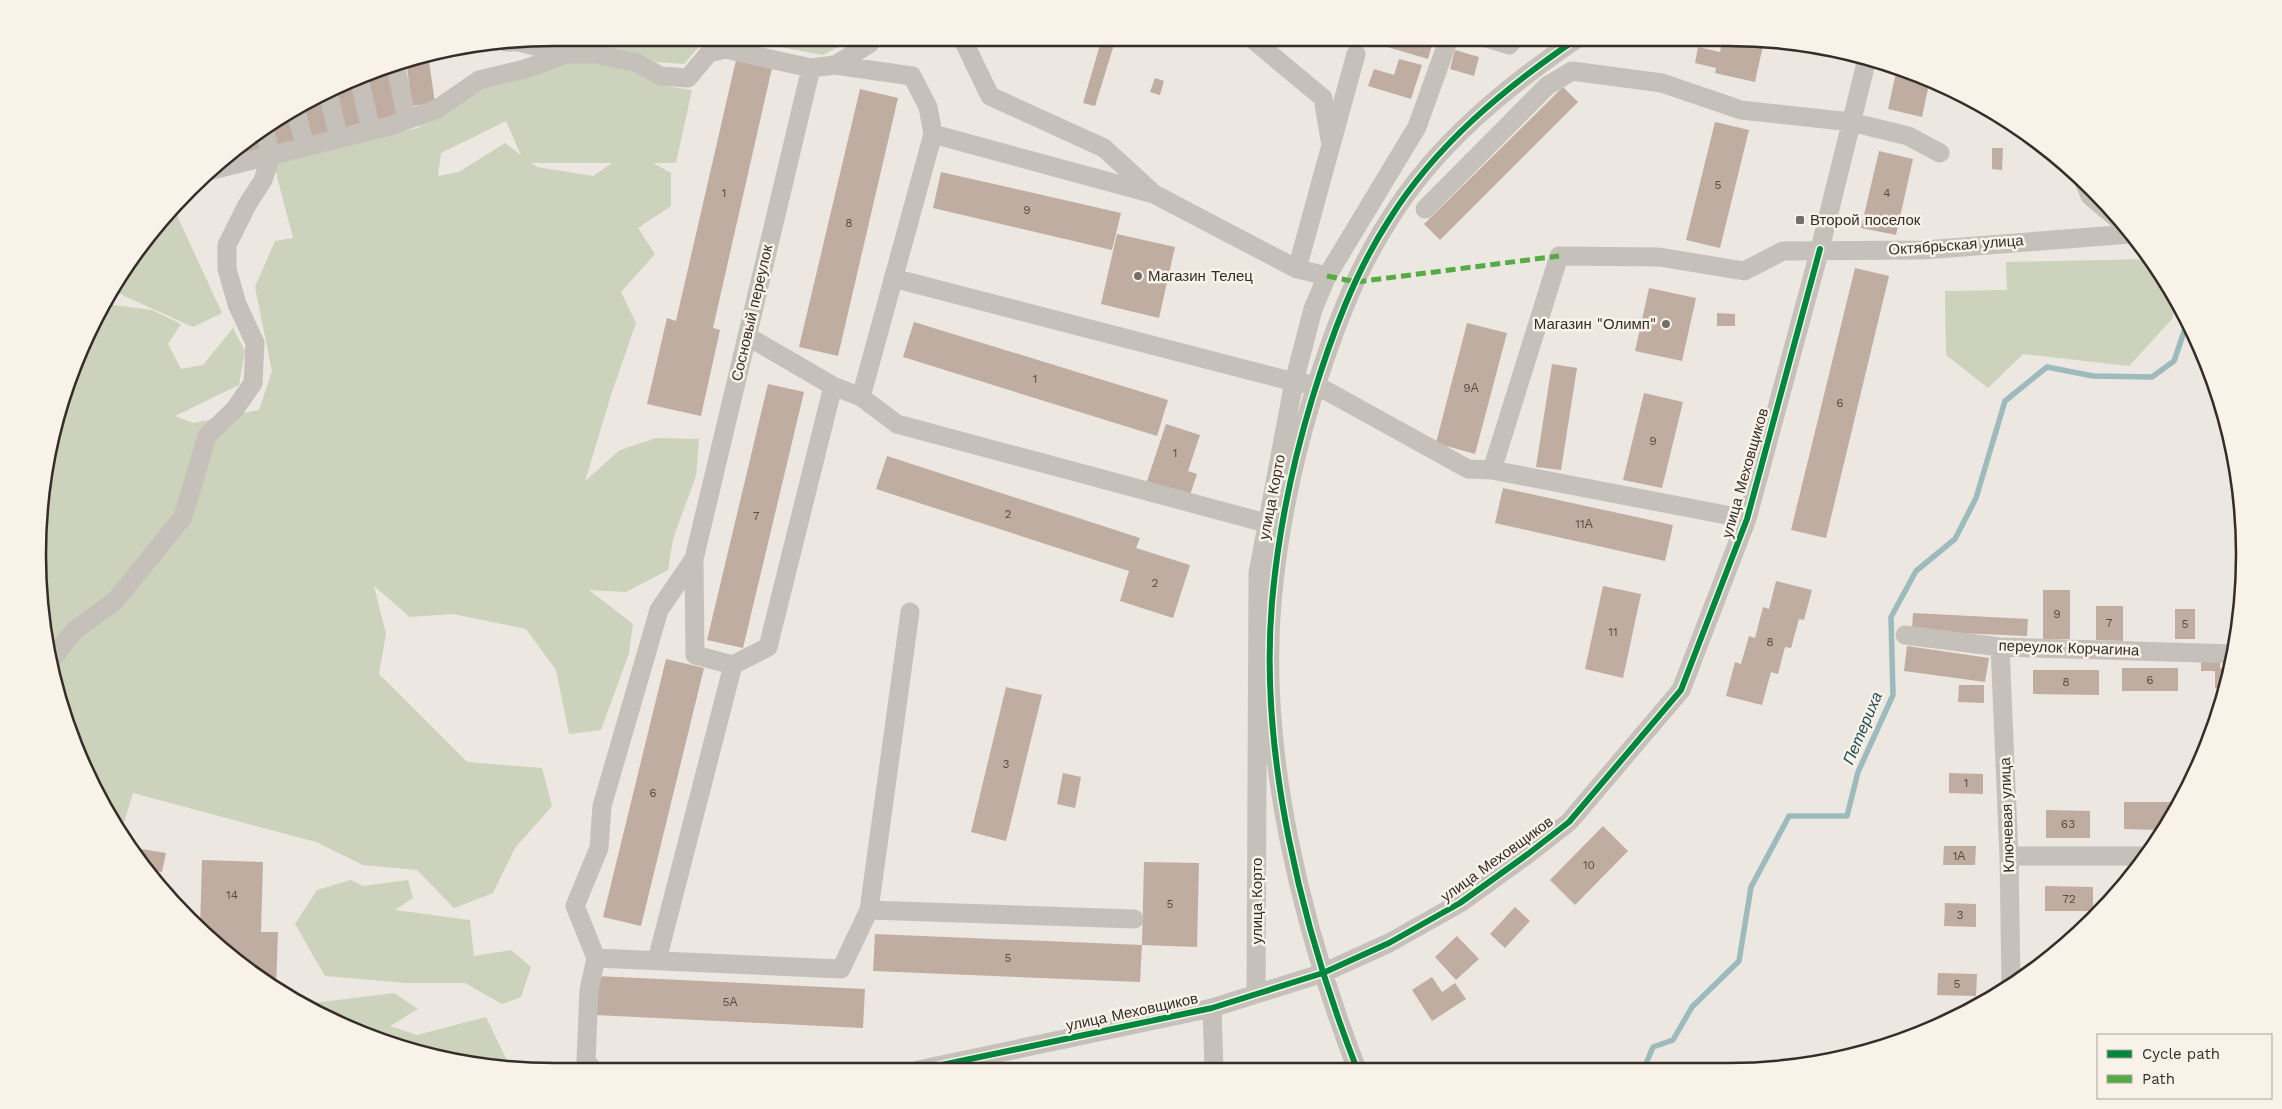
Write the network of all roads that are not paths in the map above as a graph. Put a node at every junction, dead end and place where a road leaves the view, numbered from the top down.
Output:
1 (720, 46) edge
2 (734, 46) edge
3 (866, 46) edge
4 (966, 46) edge
5 (1261, 46) edge
6 (1446, 46) edge
7 (1566, 46) edge
8 (536, 47) edge
9 (566, 54) junction
10 (1356, 54) dead end
11 (835, 65) junction
12 (1865, 66) edge
13 (811, 68) junction
14 (396, 72) edge
15 (361, 85) edge
16 (330, 99) edge
17 (297, 116) edge
18 (407, 120) junction
19 (1851, 122) junction
20 (371, 130) junction
21 (933, 134) junction
22 (266, 136) edge
23 (339, 139) junction
24 (1331, 146) junction
25 (305, 147) junction
26 (1940, 153) dead end
27 (240, 155) edge
28 (271, 156) junction
29 (1154, 194) junction
30 (1425, 209) dead end
31 (2123, 235) edge
32 (1820, 249) junction
33 (1297, 269) junction
34 (1327, 276) junction
35 (893, 278) junction
36 (747, 336) junction
37 (1294, 382) junction
38 (1316, 385) junction
39 (832, 386) junction
40 (861, 397) junction
41 (1492, 470) junction
42 (1747, 519) junction
43 (1266, 523) junction
44 (694, 559) junction
45 (910, 612) dead end
46 (1905, 635) dead end
47 (2000, 647) junction
48 (56, 654) edge
49 (2226, 654) edge
50 (733, 665) junction
51 (2009, 856) junction
52 (2137, 856) edge
53 (869, 910) junction
54 (1134, 919) dead end
55 (596, 958) junction
56 (657, 960) junction
57 (1323, 973) junction
58 (2011, 976) edge
59 (1256, 994) junction
60 (1212, 1008) junction
61 (588, 1063) edge
62 (951, 1063) edge
63 (1214, 1063) edge
64 (1355, 1063) edge

1 - 9 street
2 - 13 street
3 - 11 street
4 - 29 street
5 - 24 street
6 - 34 street, улица Корто
7 - 38 street
8 - 9 street
9 - 18 street
10 - 24 street
11 - 13 street
11 - 21 street
12 - 19 street, улица Меховщиков
13 - 36 street, Сосновый переулок
14 - 18 street
15 - 20 street
16 - 23 street
17 - 25 street
18 - 20 street
19 - 26 street
19 - 30 street
19 - 32 street, улица Меховщиков
20 - 23 street
21 - 29 street
21 - 35 street
22 - 28 street
23 - 25 street
24 - 33 street
25 - 28 street
27 - 28 street
28 - 48 street
29 - 33 street
31 - 32 street, Октябрьская улица
32 - 41 street, Октябрьская улица
32 - 42 street, улица Меховщиков
33 - 34 street
34 - 37 street, улица Корто
35 - 37 street
35 - 40 street
36 - 39 street
36 - 44 street, Сосновый переулок
37 - 38 street
37 - 43 street, улица Корто
38 - 41 street
38 - 57 street
39 - 40 street
39 - 50 street
40 - 43 street
41 - 42 street
42 - 57 street, улица Меховщиков
43 - 59 street, улица Корто
44 - 50 street
44 - 55 street
45 - 53 street
46 - 47 street, переулок Корчагина
47 - 49 street, переулок Корчагина
47 - 51 street, Ключевая улица
50 - 56 street
51 - 52 street
51 - 58 street, Ключевая улица
53 - 54 street
53 - 56 street
55 - 56 street
55 - 61 street
57 - 59 street, улица Меховщиков
57 - 64 street
59 - 60 street, улица Меховщиков
60 - 62 street, улица Меховщиков
60 - 63 street

